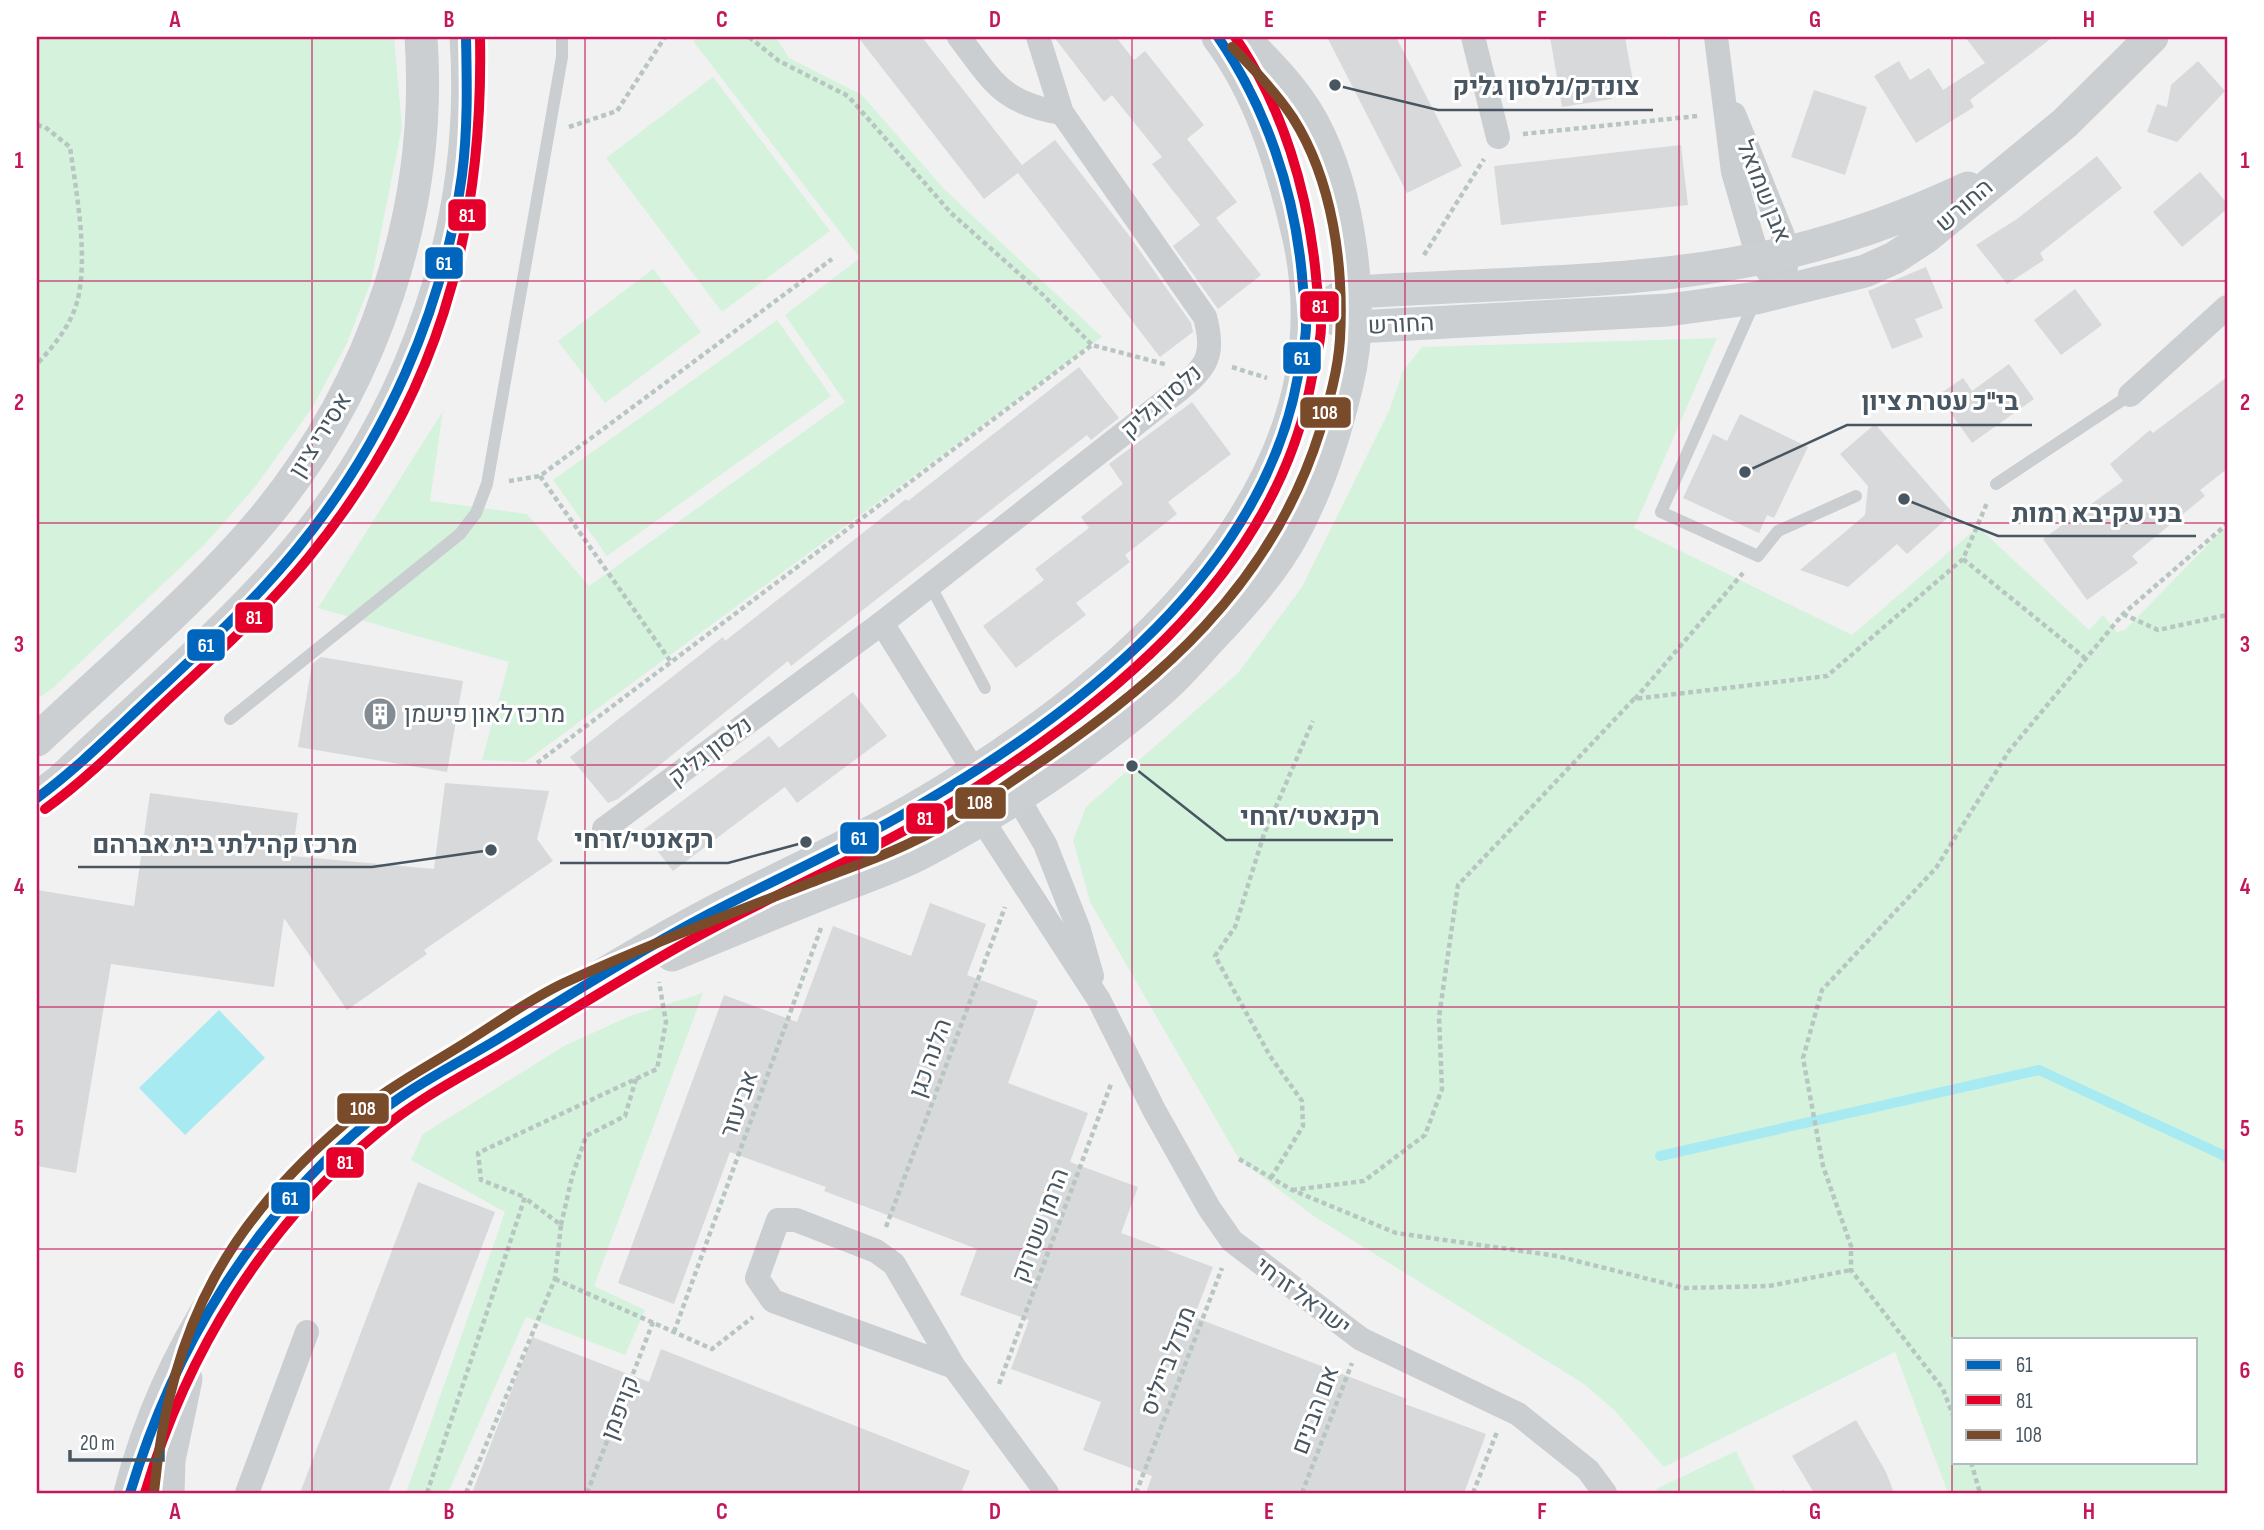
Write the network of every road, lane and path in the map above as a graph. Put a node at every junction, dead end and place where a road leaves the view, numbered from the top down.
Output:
1 (421, 37) edge
2 (466, 37) edge
3 (562, 37) edge
4 (665, 37) edge
5 (749, 37) edge
6 (959, 37) edge
7 (1038, 37) edge
8 (1219, 37) edge
9 (1242, 37) edge
10 (1473, 37) edge
11 (1716, 37) edge
12 (2152, 37) edge
13 (1720, 74) junction
14 (1062, 113) junction
15 (1724, 113) junction
16 (37, 125) edge
17 (548, 135) junction
18 (1498, 137) junction
19 (2002, 172) junction
20 (1773, 255) junction
21 (832, 259) dead end
22 (1403, 289) junction
23 (1356, 292) junction
24 (1770, 295) junction
25 (2227, 307) edge
26 (1310, 309) junction
27 (1356, 327) junction
28 (1092, 345) junction
29 (37, 364) edge
30 (1203, 367) junction
31 (1298, 387) junction
32 (2130, 395) joint
33 (540, 476) junction
34 (487, 484) junction
35 (1996, 484) joint
36 (1856, 496) dead end
37 (2227, 524) edge
38 (1758, 556) junction
39 (1963, 559) junction
40 (930, 585) junction
41 (2123, 614) junction
42 (2227, 615) edge
43 (882, 623) junction
44 (2085, 657) junction
45 (671, 662) junction
46 (985, 688) dead end
47 (1634, 699) junction
48 (230, 719) dead end
49 (1313, 721) dead end
50 (37, 740) edge
51 (537, 763) dead end
52 (974, 771) junction
53 (1016, 795) junction
54 (37, 798) edge
55 (981, 818) junction
56 (604, 829) dead end
57 (1016, 877) junction
58 (835, 888) junction
59 (656, 961) junction
60 (563, 999) junction
61 (1099, 1000) junction
62 (1124, 1050) junction
63 (636, 1079) junction
64 (1239, 1159) dead end
65 (1270, 1178) junction
66 (1292, 1190) junction
67 (525, 1198) junction
68 (561, 1225) junction
69 (1232, 1241) junction
70 (876, 1251) junction
71 (1851, 1270) junction
72 (555, 1279) junction
73 (218, 1296) junction
74 (773, 1301) junction
75 (653, 1322) junction
76 (307, 1332) dead end
77 (674, 1332) junction
78 (1361, 1339) junction
79 (954, 1367) junction
80 (1506, 1408) junction
81 (988, 1412) junction
82 (1952, 1413) edge
83 (1972, 1464) edge
84 (130, 1493) edge
85 (168, 1493) edge
86 (247, 1493) edge
87 (427, 1493) edge
88 (466, 1493) edge
89 (587, 1493) edge
90 (1047, 1493) edge
91 (1136, 1493) edge
92 (1302, 1493) edge
93 (1473, 1493) edge
94 (1605, 1493) edge
95 (1980, 1493) edge

1 - 50 street, אסירי ציון
2 - 54 street, אסירי ציון
3 - 17 lane
4 - 17 path
5 - 28 path
6 - 14 street
7 - 14 street, נלסון גליק
8 - 26 street
9 - 23 street
10 - 18 street
11 - 13 street, אבן שמואל
12 - 19 street, החורש
13 - 15 street, אבן שמואל
13 - 20 street, אבן שמואל
14 - 30 street, נלסון גליק
15 - 18 path
15 - 20 street, אבן שמואל
16 - 29 path
17 - 34 lane
18 - 22 path
19 - 20 street, החורש
19 - 24 street, החורש
20 - 22 street, החורש
20 - 24 street, אבן שמואל
21 - 33 path
22 - 23 street, החורש
23 - 26 street, החורש
23 - 27 street
24 - 27 street, החורש
24 - 38 lane
25 - 32 street
26 - 27 street, החורש
26 - 31 street
27 - 53 street
28 - 30 path
28 - 45 path
30 - 31 path
30 - 40 street, נלסון גליק
31 - 52 street
32 - 35 lane
33 - 34 path
33 - 45 path
34 - 48 lane
35 - 39 path
36 - 38 lane
37 - 41 path
38 - 47 path
39 - 44 path
39 - 47 path
40 - 43 street, נלסון גליק
40 - 46 lane
41 - 42 path
41 - 44 path
43 - 52 street
43 - 56 street, נלסון גליק
44 - 71 path
45 - 51 path
47 - 66 path
49 - 65 path
52 - 53 street, ישראל זרחי
52 - 55 street, ישראל זרחי
52 - 60 street
53 - 55 street
53 - 61 street, ישראל זרחי
55 - 57 street, ישראל זרחי
55 - 58 street
57 - 61 street, ישראל זרחי
57 - 70 path, הלנה כגן
58 - 59 street
58 - 77 path, אביעזר
59 - 60 street
59 - 63 path
60 - 73 street
61 - 62 street, ישראל זרחי
62 - 69 street, ישראל זרחי
62 - 81 path, הרמן שטרוק
63 - 67 path
63 - 68 path
64 - 65 path
65 - 66 path
66 - 71 path
67 - 68 path
67 - 87 path
68 - 72 path
69 - 78 street, ישראל זרחי
69 - 91 path, מנדל בייליס
70 - 74 street
70 - 79 street
71 - 82 path
72 - 75 path
72 - 88 path
73 - 84 street
73 - 85 street
74 - 77 path
74 - 79 street
75 - 77 path
75 - 89 path, קויפמן
76 - 86 street
78 - 80 street, ישראל זרחי
78 - 92 path, אם הבנים
79 - 81 street
80 - 93 path
80 - 94 street, ישראל זרחי
81 - 90 street
83 - 95 path

